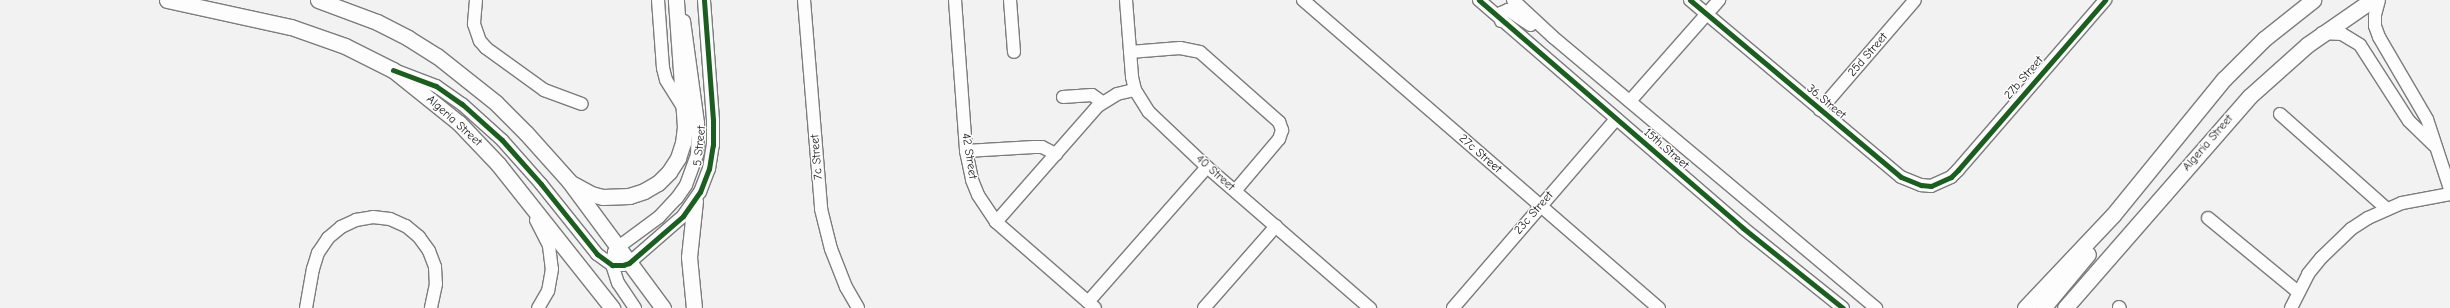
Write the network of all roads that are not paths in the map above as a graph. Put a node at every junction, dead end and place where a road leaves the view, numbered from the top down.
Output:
1 (167, 0) edge
2 (318, 0) edge
3 (476, 0) edge
4 (658, 0) edge
5 (676, 0) edge
6 (681, 0) edge
7 (704, 0) edge
8 (804, 0) edge
9 (955, 0) edge
10 (1010, 0) edge
11 (1126, 0) edge
12 (1303, 0) edge
13 (1479, 0) edge
14 (1513, 0) edge
15 (1690, 0) edge
16 (1719, 0) edge
17 (1915, 0) edge
18 (2313, 0) edge
19 (2372, 0) edge
20 (2379, 0) edge
21 (2098, 2) edge
22 (1706, 14) junction
23 (1501, 21) junction
24 (2322, 33) junction
25 (1554, 38) junction
26 (1014, 52) dead end
27 (1130, 52) junction
28 (393, 70) junction
29 (1136, 90) junction
30 (1063, 97) dead end
31 (1630, 101) junction
32 (1102, 102) junction
33 (582, 104) dead end
34 (684, 109) junction
35 (1820, 110) junction
36 (2280, 114) dead end
37 (1616, 119) junction
38 (2434, 145) junction
39 (966, 151) junction
40 (1056, 154) junction
41 (1207, 167) junction
42 (1958, 170) joint
43 (569, 181) junction
44 (2450, 189) edge
45 (1235, 191) junction
46 (2450, 194) edge
47 (525, 197) junction
48 (695, 201) junction
49 (1540, 206) junction
50 (2386, 209) junction
51 (2113, 215) junction
52 (2208, 218) dead end
53 (996, 222) junction
54 (1276, 226) junction
55 (617, 248) junction
56 (629, 263) junction
57 (612, 265) junction
58 (2298, 292) junction
59 (1092, 305) edge
60 (306, 308) edge
61 (431, 308) edge
62 (538, 308) edge
63 (612, 308) edge
64 (636, 308) edge
65 (663, 308) edge
66 (694, 308) edge
67 (858, 308) edge
68 (1204, 308) edge
69 (1370, 308) edge
70 (1453, 308) edge
71 (1659, 308) edge
72 (1843, 308) edge
73 (1876, 308) edge
74 (2024, 308) edge
75 (2043, 308) edge
76 (2065, 308) edge
77 (2291, 308) edge

1 - 28 main road, Algeria Street
2 - 43 main road
3 - 33 street
4 - 34 street
5 - 34 main road
6 - 55 street, 5 Street
7 - 48 street, 5 Street
8 - 67 street, 7c Street
9 - 39 street, 42 Street
10 - 26 street
11 - 27 street, 40 Street
12 - 49 street, 27c Street
13 - 23 street, 15th Street
14 - 25 street, 15th Street
15 - 22 street, 36 Street
16 - 22 street
17 - 35 street, 25d Street
18 - 51 main road
19 - 24 main road, Algeria Street
20 - 38 street
21 - 42 street, 27b Street
22 - 31 street
22 - 35 street, 36 Street
23 - 25 street
23 - 37 street, 15th Street
24 - 38 street
24 - 76 main road, Algeria Street
25 - 31 street, 15th Street
27 - 29 street, 40 Street
27 - 45 street
28 - 47 main road, Algeria Street
28 - 57 street
29 - 32 street
29 - 41 street, 40 Street
30 - 32 street
31 - 73 street, 15th Street
32 - 40 street
34 - 43 main road
35 - 42 street, 36 Street
36 - 50 street
37 - 49 street, 23c Street
37 - 72 street, 15th Street
38 - 44 street
39 - 40 street
39 - 53 street, 42 Street
40 - 53 street
41 - 45 street, 40 Street
41 - 59 street
43 - 55 main road
45 - 54 street, 40 Street
46 - 50 street
47 - 62 street
47 - 63 main road, Algeria Street
48 - 56 street, 5 Street
48 - 66 main road
49 - 70 street, 23c Street
49 - 71 street, 27c Street
50 - 58 street
51 - 74 main road
51 - 75 main road
52 - 58 street
53 - 59 street, 42 Street
54 - 68 street
54 - 69 street, 40 Street
55 - 56 main road
55 - 57 street
56 - 57 street
56 - 65 main road
57 - 64 street
58 - 77 street
60 - 61 street

